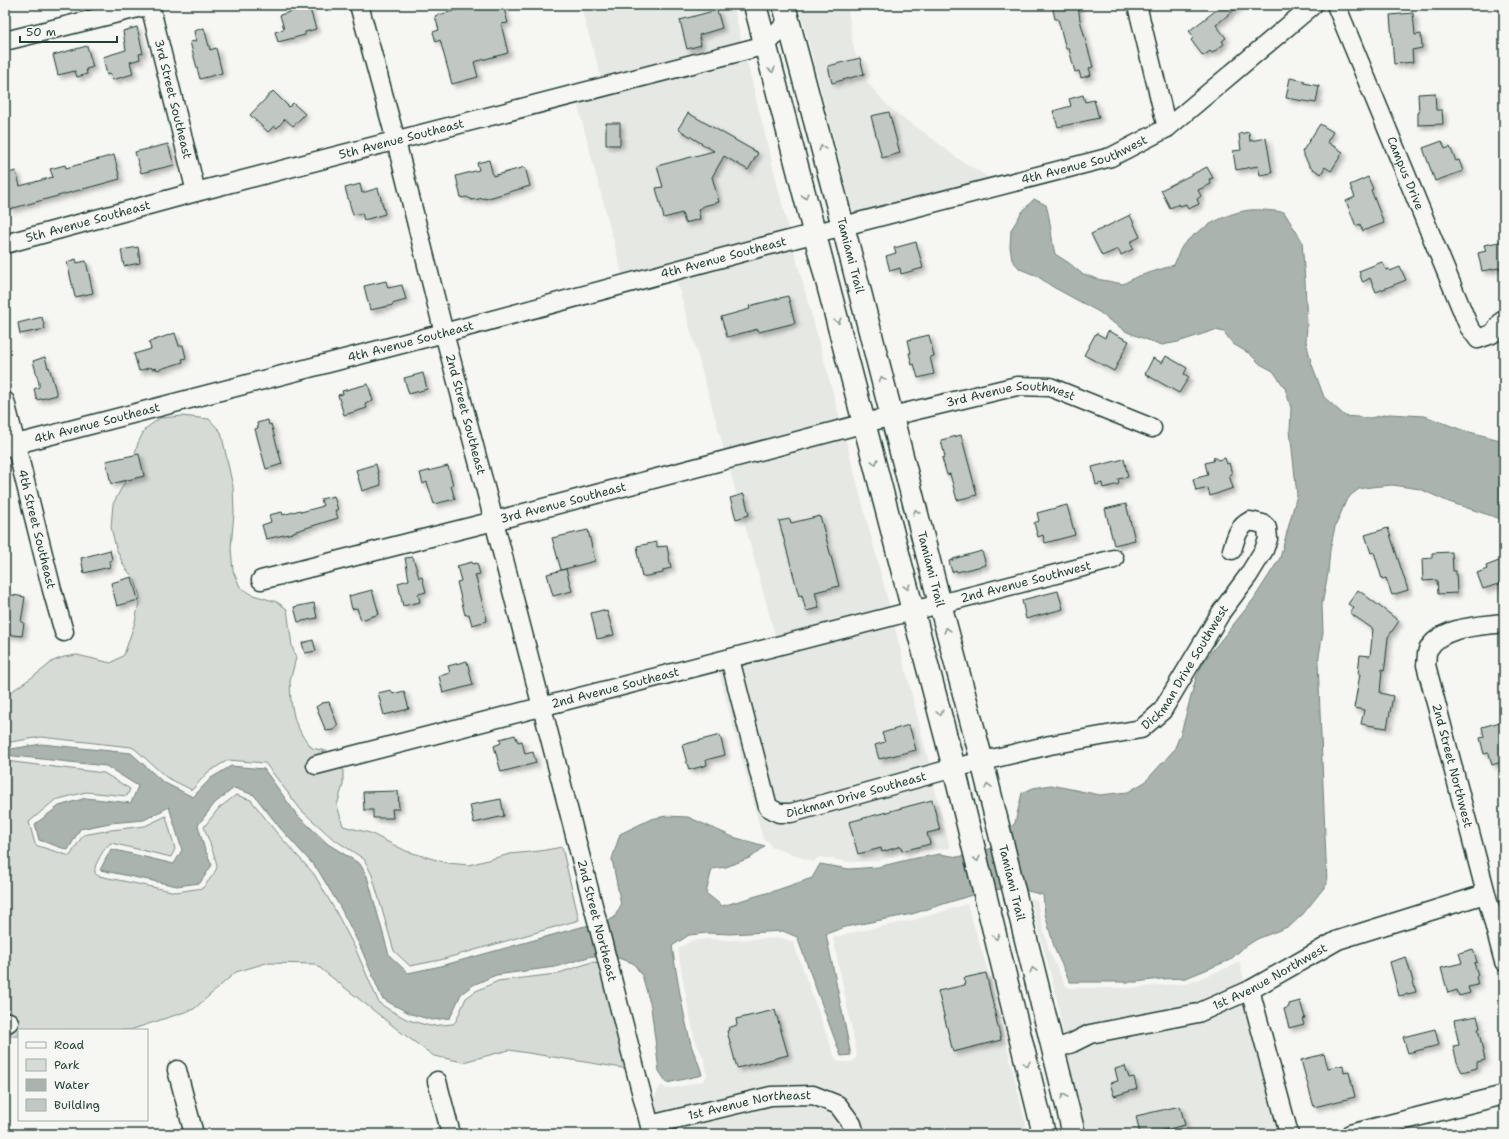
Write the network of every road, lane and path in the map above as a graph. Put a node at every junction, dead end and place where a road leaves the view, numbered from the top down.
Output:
1 (150, 5) edge
2 (359, 5) edge
3 (755, 5) edge
4 (1137, 5) edge
5 (1313, 5) edge
6 (1336, 5) edge
7 (786, 13) edge
8 (5, 41) edge
9 (766, 45) junction
10 (1167, 128) junction
11 (396, 141) junction
12 (196, 192) junction
13 (843, 226) junction
14 (815, 233) junction
15 (5, 244) edge
16 (1504, 319) edge
17 (444, 333) junction
18 (5, 401) edge
19 (892, 416) junction
20 (865, 424) junction
21 (1152, 428) dead end
22 (11, 445) edge
23 (494, 521) junction
24 (1232, 550) dead end
25 (1114, 559) dead end
26 (261, 580) dead end
27 (940, 604) junction
28 (914, 611) junction
29 (1504, 623) edge
30 (64, 632) dead end
31 (730, 658) junction
32 (542, 707) junction
33 (982, 761) junction
34 (316, 765) dead end
35 (954, 768) junction
36 (1485, 894) junction
37 (1500, 931) edge
38 (1504, 962) edge
39 (1250, 990) junction
40 (1053, 1050) junction
41 (177, 1070) dead end
42 (437, 1081) dead end
43 (1504, 1095) edge
44 (651, 1130) edge
45 (194, 1134) edge
46 (451, 1134) edge
47 (855, 1134) edge
48 (1044, 1134) edge
49 (1074, 1134) edge
50 (1289, 1134) edge
51 (1350, 1134) edge

1 - 8 street
1 - 12 street, 3rd Street Southeast
2 - 11 street, 2nd Street Southeast
3 - 9 main road
4 - 10 street
5 - 10 street, 4th Avenue Southwest
6 - 16 street, Campus Drive
7 - 9 street
13 -> 7 main road, Tamiami Trail
9 - 11 street, 5th Avenue Southeast
9 -> 14 main road
10 - 13 street, 4th Avenue Southwest
11 - 12 street, 5th Avenue Southeast
11 - 17 street, 2nd Street Southeast
12 - 15 street, 5th Avenue Southeast
13 - 14 street, 4th Avenue Southwest
19 -> 13 main road, Tamiami Trail
14 - 17 street, 4th Avenue Southeast
14 -> 20 main road
17 - 22 street, 4th Avenue Southeast
17 - 23 street, 2nd Street Southeast
18 - 22 street, 4th Street Southeast
19 - 20 street, 3rd Avenue Southwest
19 - 21 street, 3rd Avenue Southwest
27 -> 19 main road, Tamiami Trail
20 - 23 street, 3rd Avenue Southeast
20 -> 28 main road
22 - 30 street, 4th Street Southeast
23 - 26 street, 3rd Avenue Southeast
23 - 32 street, 2nd Street Southeast
24 - 33 street, Dickman Drive Southwest
25 - 27 street, 2nd Avenue Southwest
27 - 28 street, 2nd Avenue Southwest
33 -> 27 main road, Tamiami Trail
28 - 31 street, 2nd Avenue Southeast
28 -> 35 main road
29 - 36 street, 2nd Street Northwest
31 - 32 street, 2nd Avenue Southeast
31 - 35 street, Dickman Drive Southeast
32 - 34 street, 2nd Avenue Southeast
32 - 44 street, 2nd Street Northeast
33 - 35 street, Dickman Drive Southwest
40 -> 33 main road, Tamiami Trail
35 -> 48 main road
36 - 37 street, 2nd Street Northwest
36 - 39 street, 1st Avenue Northwest
37 - 38 street, 2nd Street Northwest
39 - 40 street, 1st Avenue Northwest
39 - 50 street
49 -> 40 main road, Tamiami Trail
41 - 45 street
42 - 46 street
43 - 51 street
44 - 47 street, 1st Avenue Northeast

